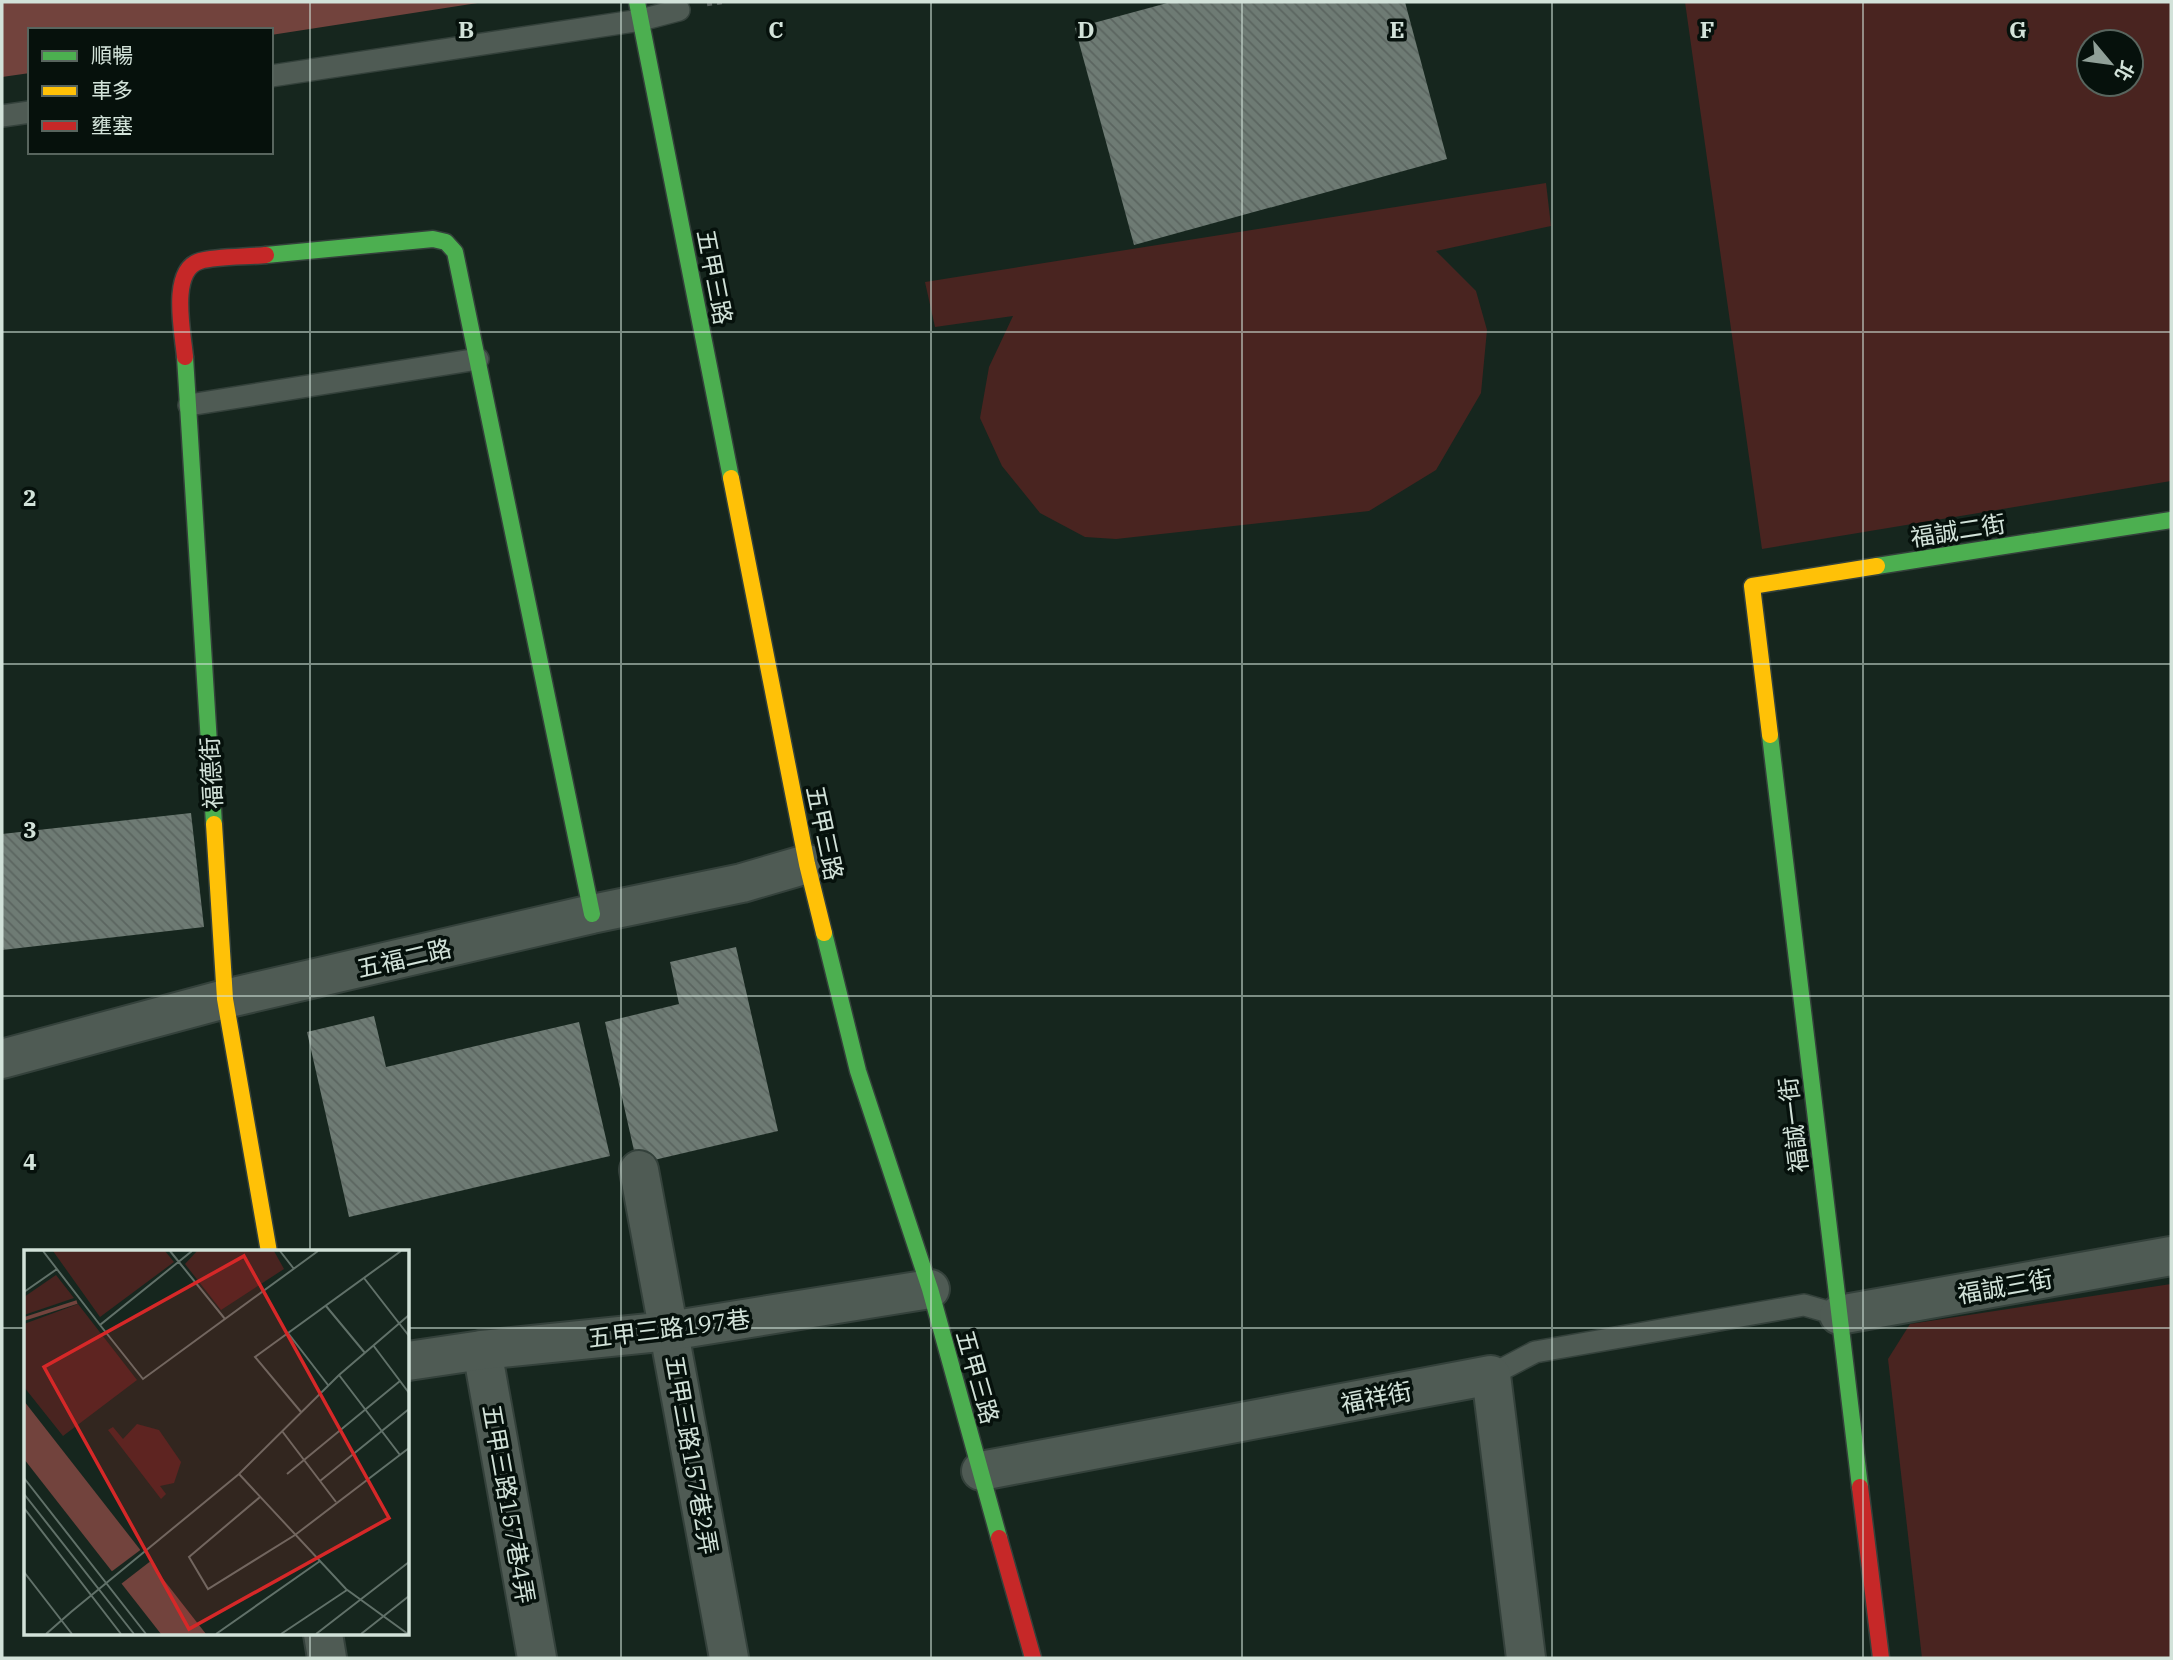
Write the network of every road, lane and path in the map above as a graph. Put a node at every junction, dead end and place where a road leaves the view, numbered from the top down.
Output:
1 (679, 10) dead end
2 (639, 11) edge
3 (273, 76) edge
4 (28, 112) edge
5 (2, 116) edge
6 (478, 359) junction
7 (189, 405) junction
8 (2171, 520) edge
9 (1752, 586) joint
10 (807, 864) junction
11 (592, 914) junction
12 (225, 999) junction
13 (2, 1059) edge
14 (639, 1170) dead end
15 (269, 1250) edge
16 (2171, 1256) edge
17 (929, 1289) junction
18 (1839, 1315) junction
19 (669, 1331) junction
20 (482, 1350) junction
21 (410, 1361) edge
22 (1491, 1375) junction
23 (981, 1471) junction
24 (323, 1636) edge
25 (327, 1658) edge
26 (537, 1658) edge
27 (729, 1658) edge
28 (1033, 1658) edge
29 (1527, 1658) edge
30 (1881, 1658) edge

1 - 2 lane
2 - 3 lane
2 - 10 street, 五甲三路
4 - 5 lane
6 - 7 lane
6 - 7 street, 福德街
6 - 11 street
7 - 12 street, 福德街
8 - 9 street, 福誠二街
9 - 18 street, 福誠一街
10 - 11 street, 五福二路
10 - 17 street, 五甲三路
11 - 12 street, 五福二路
12 - 13 street, 五福二路
12 - 15 street, 福德街
14 - 19 street, 五甲三路157巷2弄
16 - 18 street, 福誠三街
17 - 19 street, 五甲三路197巷
17 - 23 street, 五甲三路
18 - 22 lane
18 - 30 street, 福誠一街
19 - 20 street, 五甲三路197巷
19 - 27 street, 五甲三路157巷2弄
20 - 21 street, 五甲三路197巷
20 - 26 street, 五甲三路157巷4弄
22 - 23 street, 福祥街
22 - 29 street
23 - 28 street, 五甲三路
24 - 25 street

